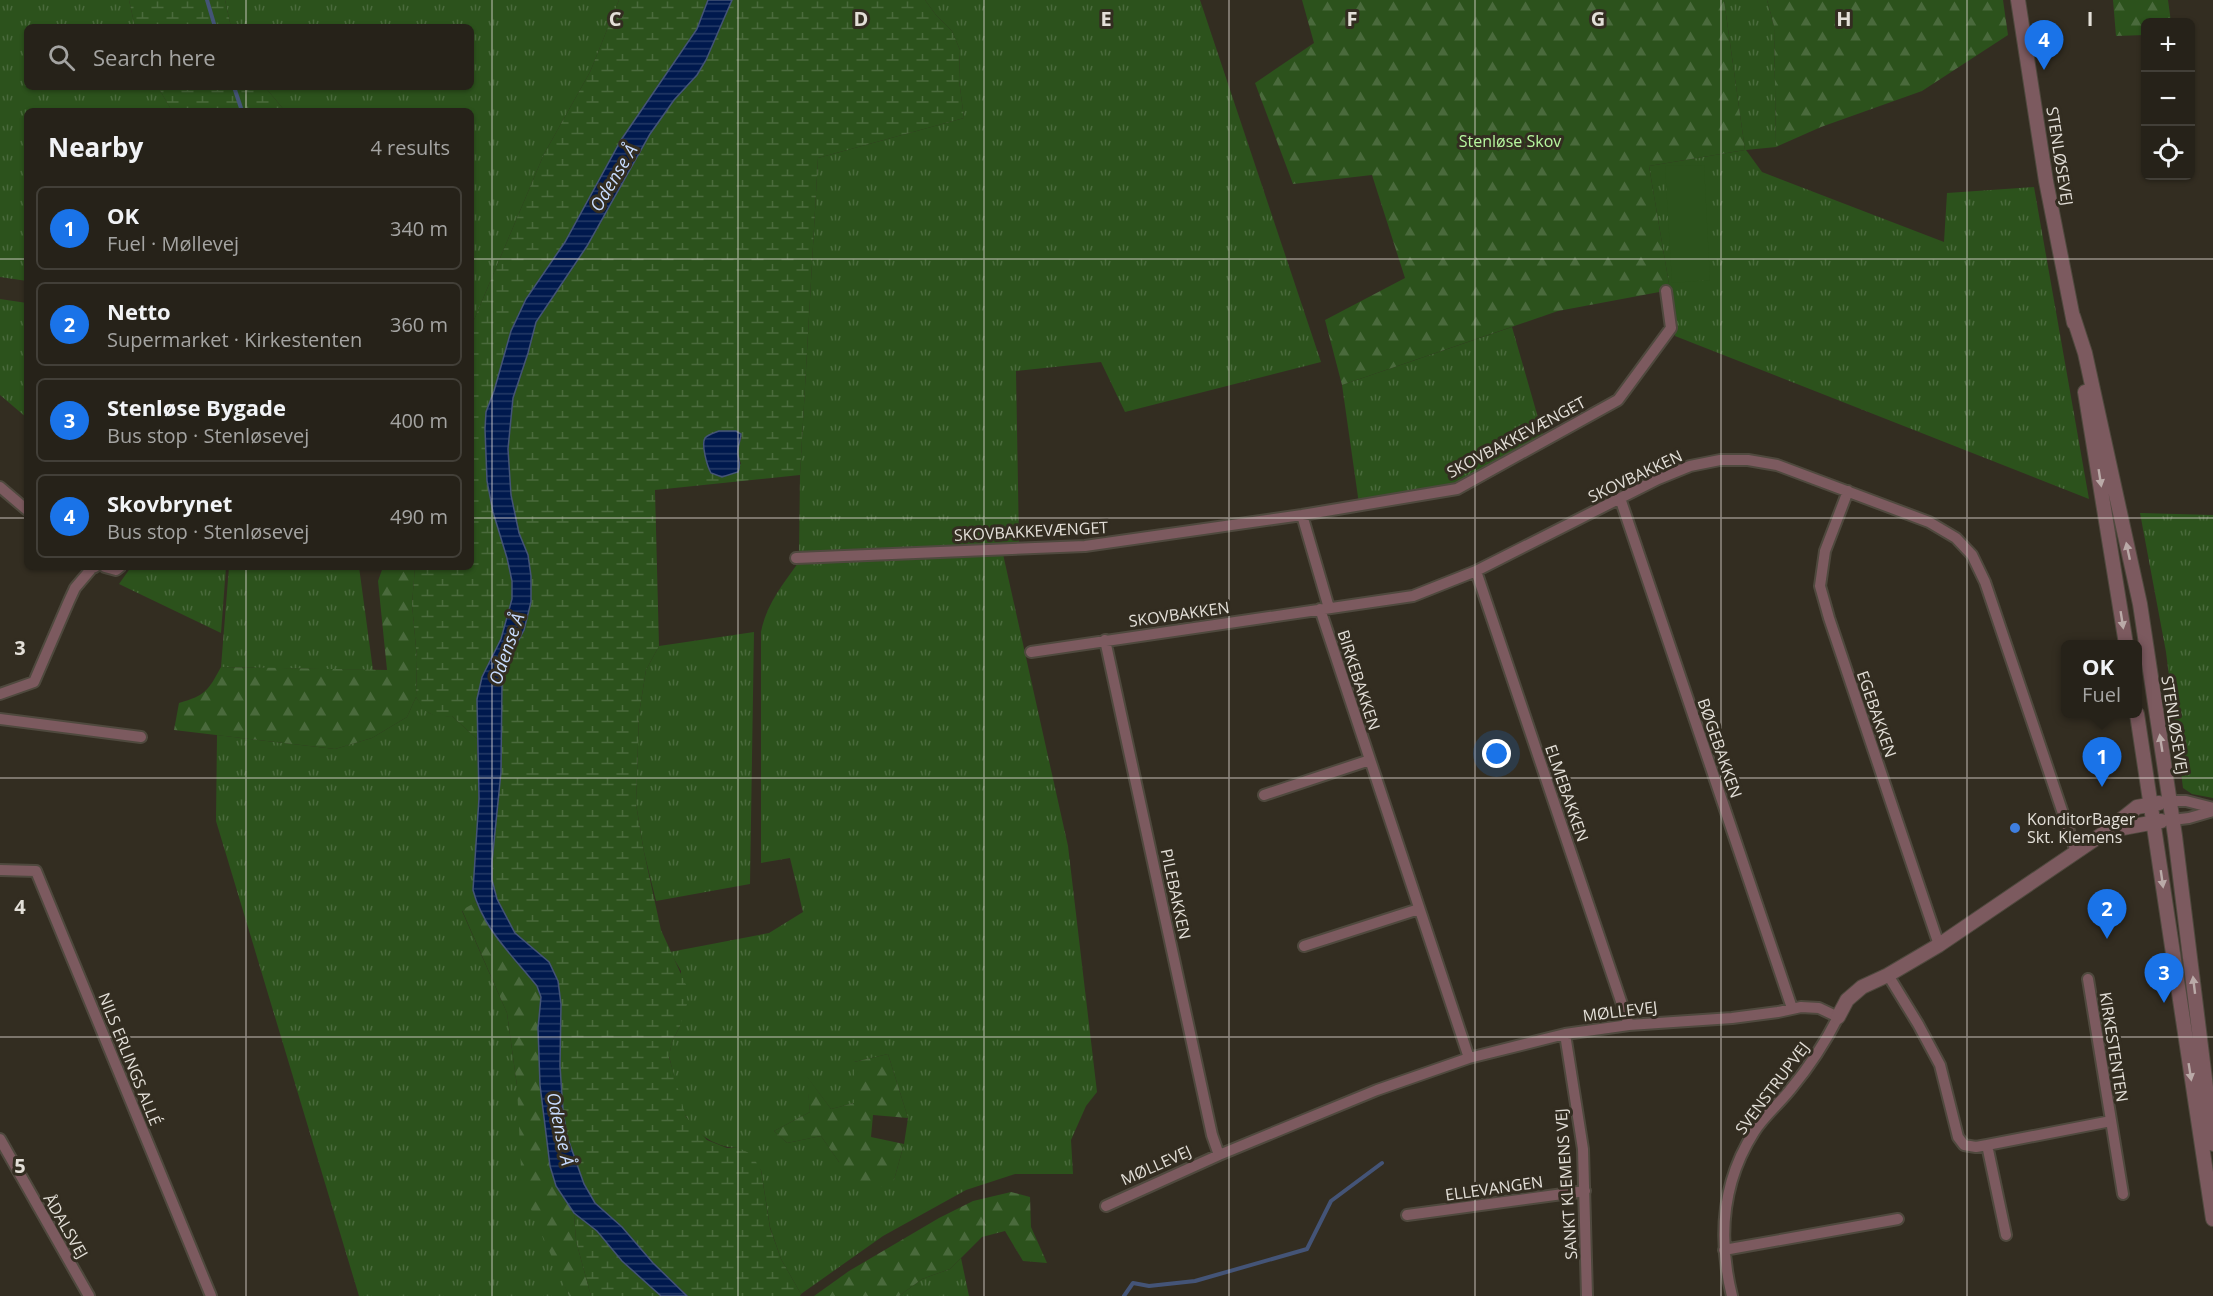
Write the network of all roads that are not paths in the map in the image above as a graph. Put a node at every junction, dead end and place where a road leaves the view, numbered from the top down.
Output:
1 (2018, 0) edge
2 (1666, 291) dead end
3 (2073, 316) junction
4 (0, 488) edge
5 (1848, 491) junction
6 (1620, 498) junction
7 (24, 508) edge
8 (1302, 515) junction
9 (796, 558) dead end
10 (90, 570) edge
11 (1476, 571) junction
12 (1325, 609) junction
13 (1105, 640) junction
14 (2125, 640) edge
15 (1030, 652) dead end
16 (0, 694) edge
17 (2138, 718) edge
18 (0, 719) edge
19 (141, 737) dead end
20 (1370, 760) junction
21 (1264, 795) dead end
22 (2170, 801) junction
23 (2151, 804) junction
24 (2213, 809) edge
25 (2172, 820) junction
26 (2154, 821) junction
27 (2108, 831) junction
28 (2076, 852) junction
29 (0, 870) edge
30 (1419, 909) junction
31 (1939, 945) junction
32 (1304, 946) dead end
33 (1888, 975) junction
34 (2088, 979) dead end
35 (1792, 1008) junction
36 (1838, 1017) junction
37 (1629, 1025) junction
38 (1565, 1034) junction
39 (1468, 1058) junction
40 (2111, 1121) junction
41 (0, 1139) edge
42 (2213, 1144) edge
43 (1987, 1145) junction
44 (1219, 1155) junction
45 (1585, 1191) junction
46 (2123, 1194) dead end
47 (1106, 1206) dead end
48 (1407, 1215) dead end
49 (1898, 1219) dead end
50 (2213, 1219) edge
51 (2006, 1235) dead end
52 (1724, 1250) junction
53 (206, 1295) edge
54 (89, 1296) edge
55 (1587, 1296) edge
56 (1732, 1296) edge

1 - 3 street, STENLØSEVEJ
2 - 8 street, SKOVBAKKEVÆNGET
3 -> 14 street, STENLØSEVEJ
22 -> 3 street, STENLØSEVEJ
4 - 7 street
5 - 6 street, SKOVBAKKEN
5 - 28 street, SKOVBAKKEN
5 - 31 street, EGEBAKKEN
6 - 11 street, SKOVBAKKEN
6 - 35 street, BØGEBAKKEN
8 - 9 street, SKOVBAKKEVÆNGET
8 - 12 street
10 - 16 street
11 - 12 street, SKOVBAKKEN
11 - 37 street, ELMEBAKKEN
12 - 13 street, SKOVBAKKEN
12 - 20 street, BIRKEBAKKEN
13 - 15 street, SKOVBAKKEN
13 - 44 street, PILEBAKKEN
17 - 23 street
18 - 19 street
20 - 21 street
20 - 30 street, BIRKEBAKKEN
22 - 23 street
22 - 24 street
22 - 25 street, STENLØSEVEJ
23 - 26 street
23 - 27 street
24 - 25 street
25 - 26 street
42 -> 25 street, STENLØSEVEJ
26 - 27 street
26 -> 50 street
27 - 28 street
28 - 31 street
29 - 53 street, NILS ERLINGS ALLÉ
30 - 32 street
30 - 39 street, BIRKEBAKKEN
31 - 33 street
33 - 36 street
33 - 43 street, KIRKESTENTEN
34 - 40 street, KIRKESTENTEN
35 - 36 street, MØLLEVEJ
35 - 37 street, MØLLEVEJ
36 - 52 street, SVENSTRUPVEJ
37 - 38 street, MØLLEVEJ
38 - 39 street, MØLLEVEJ
38 - 45 street, SANKT KLEMENS VEJ
39 - 44 street, MØLLEVEJ
40 - 43 street, KIRKESTENTEN
40 - 46 street, KIRKESTENTEN
41 - 54 street, ÅDALSVEJ
43 - 51 street
44 - 47 street, MØLLEVEJ
45 - 48 street, ELLEVANGEN
45 - 55 street, SANKT KLEMENS VEJ
49 - 52 street
52 - 56 street, SVENSTRUPVEJ

